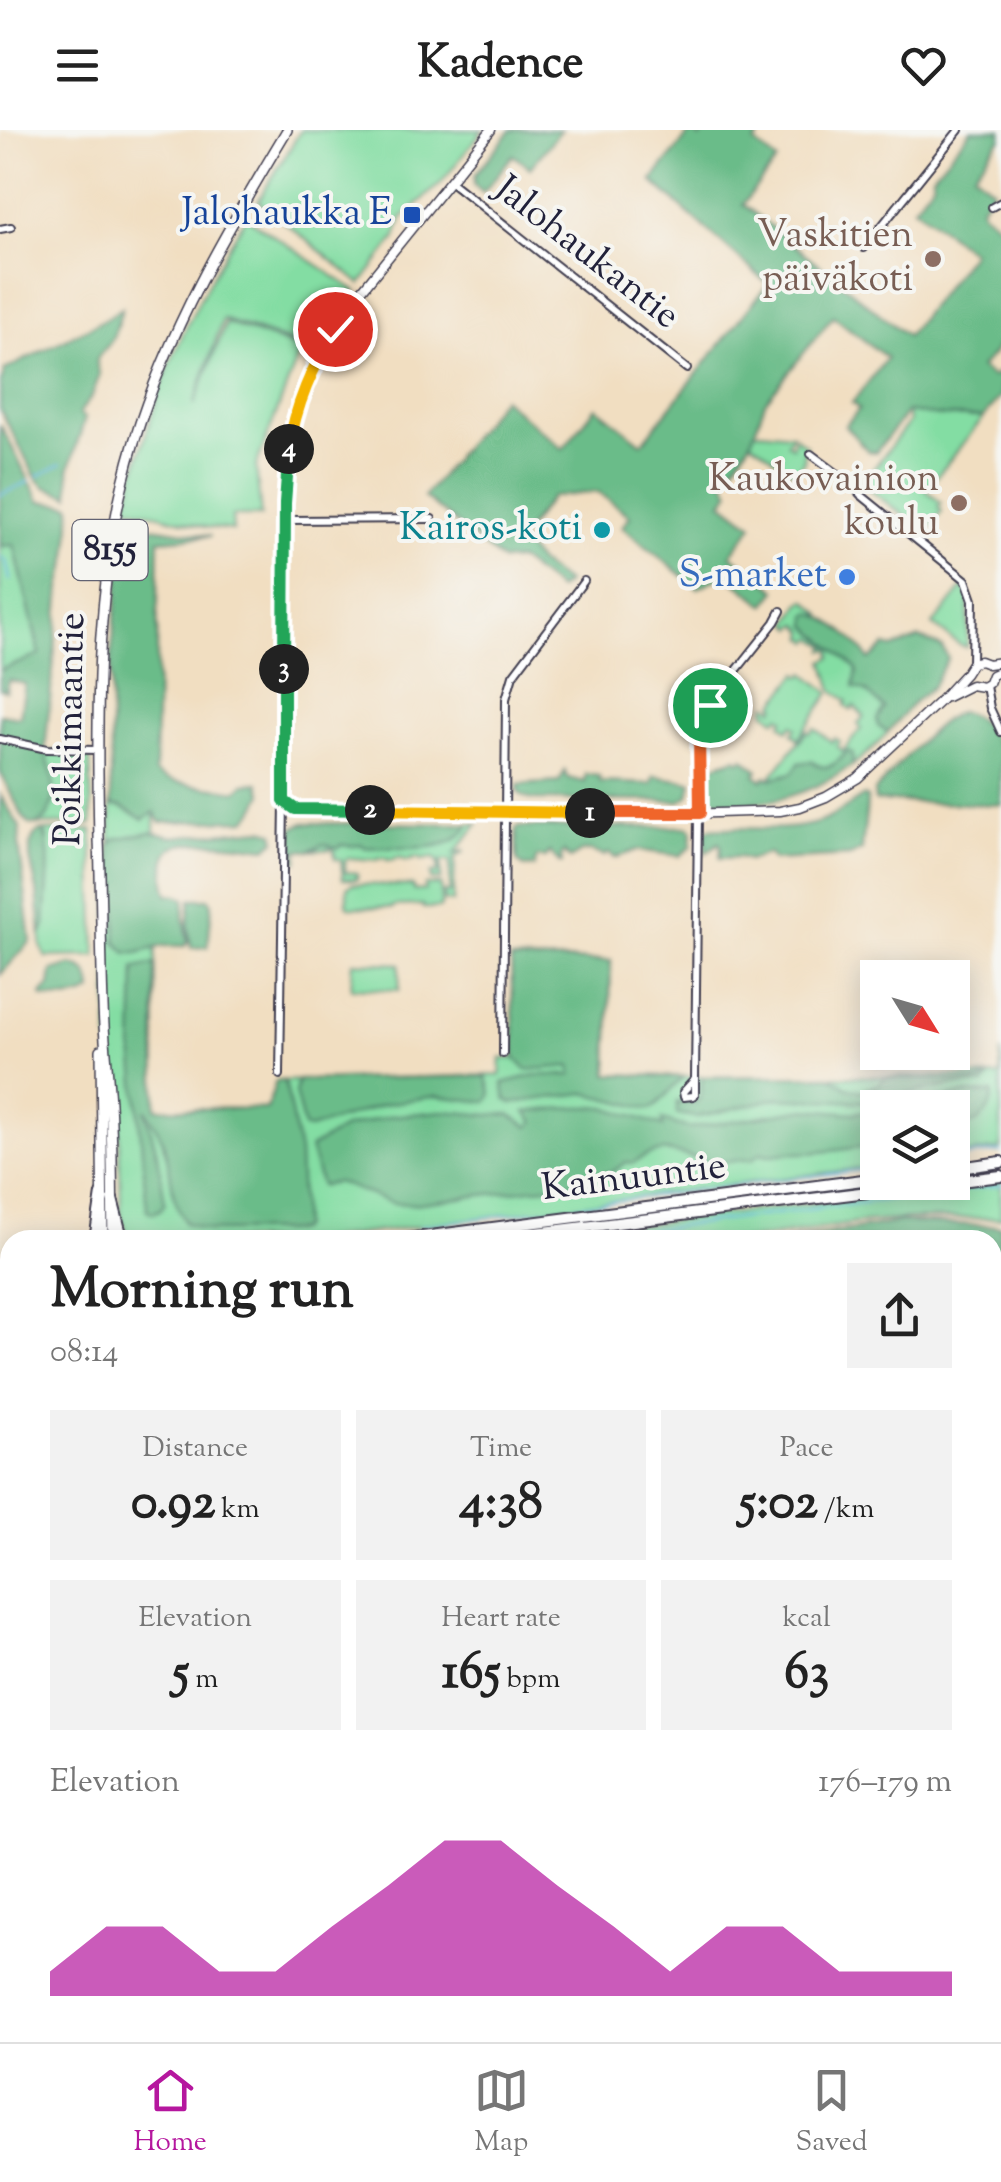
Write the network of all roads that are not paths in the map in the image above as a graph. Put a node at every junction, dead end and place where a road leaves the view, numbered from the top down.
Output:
1 (286, 130) edge
2 (491, 130) edge
3 (959, 130) edge
4 (450, 182) junction
5 (1001, 202) edge
6 (992, 207) dead end
7 (10, 227) dead end
8 (0, 228) edge
9 (864, 248) dead end
10 (686, 369) dead end
11 (810, 454) dead end
12 (432, 519) dead end
13 (285, 520) junction
14 (584, 581) dead end
15 (781, 611) dead end
16 (1001, 662) edge
17 (980, 663) junction
18 (997, 673) edge
19 (965, 674) junction
20 (979, 686) junction
21 (939, 702) junction
22 (1001, 732) edge
23 (0, 739) edge
24 (98, 750) junction
25 (284, 801) junction
26 (506, 812) junction
27 (700, 813) junction
28 (502, 1054) dead end
29 (280, 1075) dead end
30 (695, 1079) dead end
31 (1001, 1162) edge
32 (970, 1166) edge
33 (1001, 1176) edge
34 (860, 1180) edge
35 (970, 1180) edge
36 (860, 1193) edge
37 (107, 1197) junction
38 (98, 1230) edge
39 (104, 1230) edge
40 (112, 1230) edge
41 (120, 1230) edge
42 (476, 1230) edge
43 (561, 1230) edge

1 - 24 main road, Poikkimaantie / 8155
2 - 4 street
3 - 9 street
4 - 10 street, Jalohaukantie
4 - 13 street
5 - 6 street
7 - 8 street
11 - 17 street
12 - 13 street
13 - 25 street
14 - 26 street
15 - 27 street
16 - 17 street
17 - 18 street
17 - 19 street
18 - 20 street
19 - 20 street
19 - 21 street
20 - 21 street
20 - 22 street
21 - 27 street
23 - 24 street
24 - 37 main road, Poikkimaantie / 8155
25 - 26 street
25 - 29 street
26 - 27 street
26 - 28 street
27 - 30 street
31 - 32 highway
33 - 35 highway, Kainuuntie
34 - 42 highway, Kainuuntie
36 - 43 highway, Kainuuntie
37 - 38 highway
37 - 39 main road, Poikkimaantie / 8155
37 - 40 main road, Poikkimaantie / 8155
37 - 41 highway

